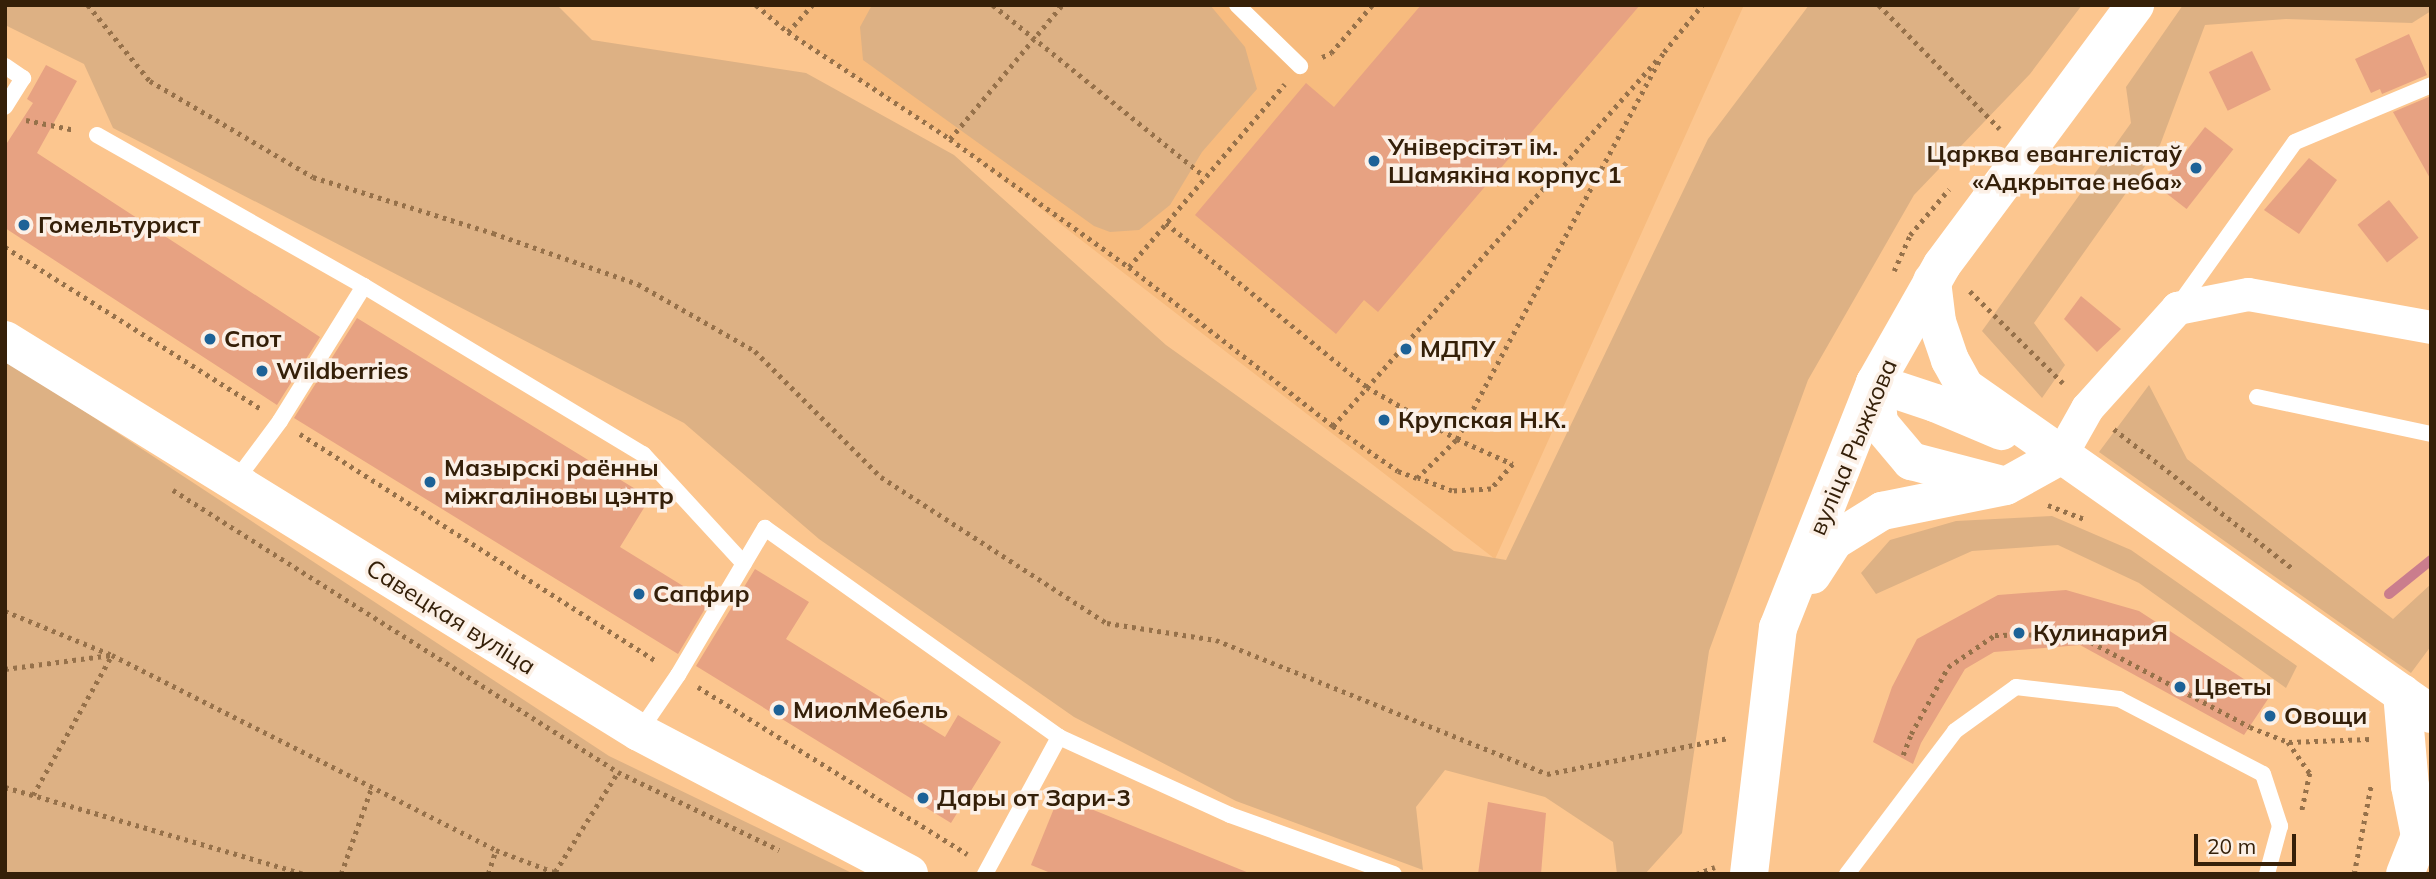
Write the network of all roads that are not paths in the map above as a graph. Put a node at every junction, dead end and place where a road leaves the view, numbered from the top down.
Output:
1 (1237, 5) edge
2 (2135, 5) edge
3 (5, 66) edge
4 (1300, 66) road end
5 (2431, 85) edge
6 (5, 107) edge
7 (97, 135) road end
8 (1937, 273) junction
9 (364, 286) junction
10 (2177, 308) junction
11 (2431, 327) edge
12 (5, 340) edge
13 (1875, 383) junction
14 (2257, 397) dead end
15 (2431, 434) edge
16 (2060, 456) junction
17 (234, 483) junction
18 (2006, 486) junction
19 (744, 564) junction
20 (1778, 628) junction
21 (2421, 700) edge
22 (639, 732) junction
23 (1059, 737) junction
24 (2425, 829) edge
25 (987, 871) edge
26 (1749, 873) edge
27 (909, 874) edge
28 (1394, 874) edge
29 (1847, 874) edge
30 (2267, 874) edge
31 (2405, 874) edge

1 - 4 lane
2 - 8 main road, вуліца Рыжкова
3 - 6 lane
5 - 10 lane
7 - 9 lane
8 - 13 main road, вуліца Рыжкова
8 - 16 main road
9 - 17 lane
9 - 19 lane
10 - 11 street
10 - 16 street
12 - 17 main road, Савецкая вуліца
13 - 16 main road
13 - 18 main road
13 - 20 main road, вуліца Рыжкова
14 - 15 lane
16 - 18 main road
16 - 21 main road
17 - 22 main road, Савецкая вуліца
18 - 20 main road
19 - 22 lane
19 - 23 lane
20 - 26 main road, вуліца Рыжкова
21 - 24 main road
22 - 27 main road, Савецкая вуліца
23 - 25 lane
23 - 28 lane
24 - 31 main road
29 - 30 lane

